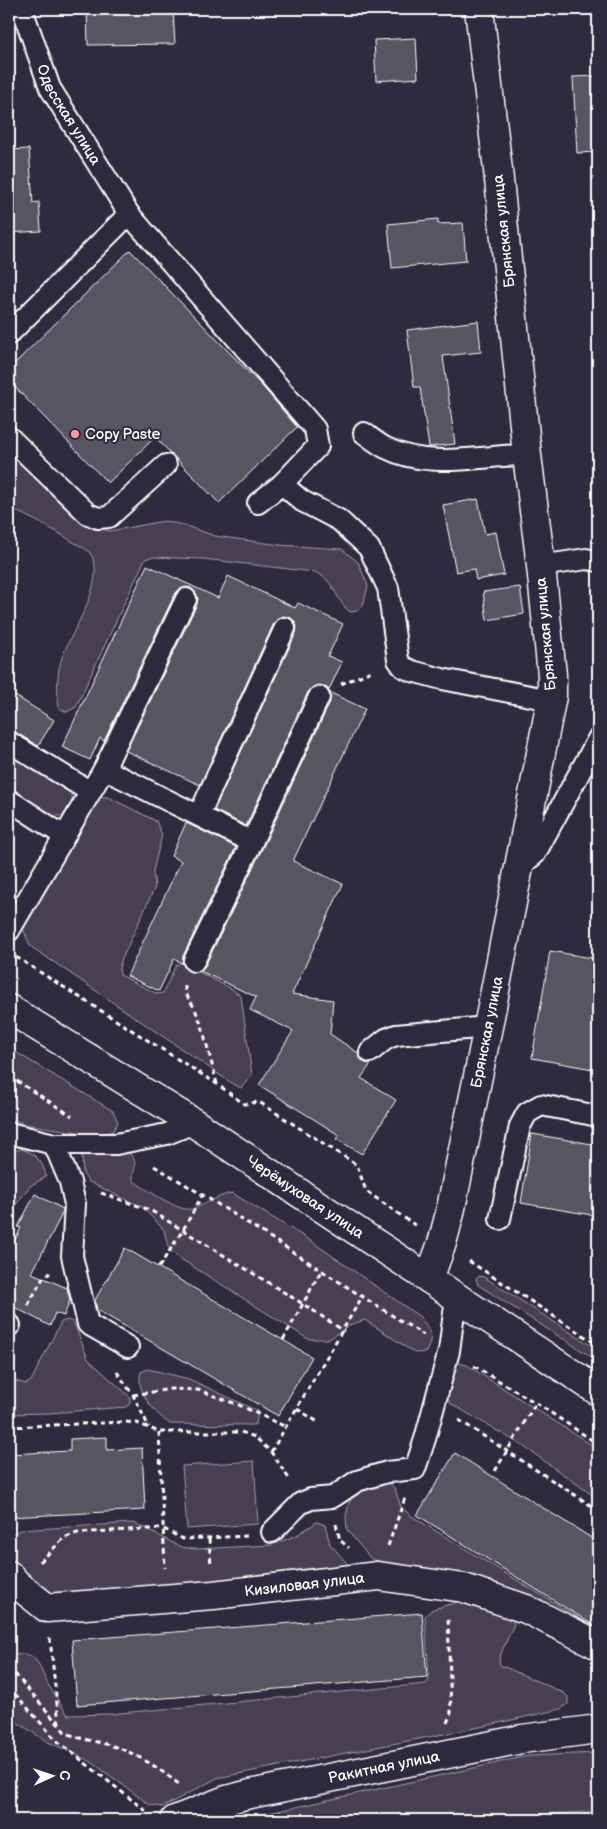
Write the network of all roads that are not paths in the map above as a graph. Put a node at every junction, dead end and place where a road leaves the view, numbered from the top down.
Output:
1 (22, 9) edge
2 (482, 17) edge
3 (129, 214) junction
4 (9, 334) edge
5 (364, 433) dead end
6 (9, 438) edge
7 (527, 455) junction
8 (166, 465) dead end
9 (282, 484) junction
10 (258, 503) dead end
11 (598, 561) edge
12 (541, 566) junction
13 (186, 599) dead end
14 (285, 628) dead end
15 (319, 697) road end
16 (551, 700) junction
17 (598, 739) edge
18 (9, 742) edge
19 (104, 768) junction
20 (89, 791) junction
21 (9, 800) edge
22 (199, 815) junction
23 (64, 836) junction
24 (252, 842) junction
25 (519, 866) junction
26 (9, 931) edge
27 (194, 961) road end
28 (9, 1009) edge
29 (488, 1027) junction
30 (370, 1052) dead end
31 (598, 1116) edge
32 (194, 1123) junction
33 (9, 1133) edge
34 (54, 1144) junction
35 (500, 1219) dead end
36 (429, 1279) junction
37 (456, 1297) junction
38 (128, 1347) dead end
39 (598, 1391) edge
40 (272, 1532) road end
41 (9, 1575) edge
42 (598, 1645) edge
43 (598, 1729) edge
44 (175, 1820) edge

1 - 3 lane, Одесская улица
2 - 7 street, Брянская улица
3 - 4 lane
3 - 9 lane, Одесская улица
5 - 7 lane
6 - 8 lane
7 - 12 street, Брянская улица
9 - 10 lane
9 - 16 lane
11 - 12 lane
12 - 16 street, Брянская улица
13 - 19 lane
14 - 22 lane
15 - 24 lane
16 - 25 street, Брянская улица
17 - 25 lane
18 - 20 lane
19 - 20 lane
19 - 22 lane
20 - 23 lane
21 - 23 lane
22 - 24 lane
23 - 26 lane
24 - 27 lane
25 - 29 street, Брянская улица
28 - 32 street, Черёмуховая улица
29 - 30 lane
29 - 36 street, Брянская улица
31 - 35 lane
32 - 34 lane
32 - 36 street, Черёмуховая улица
33 - 34 lane
34 - 38 lane
36 - 37 street, Черёмуховая улица
37 - 39 street, Черёмуховая улица
37 - 40 lane
41 - 42 street, Кизиловая улица
43 - 44 street, Ракитная улица

